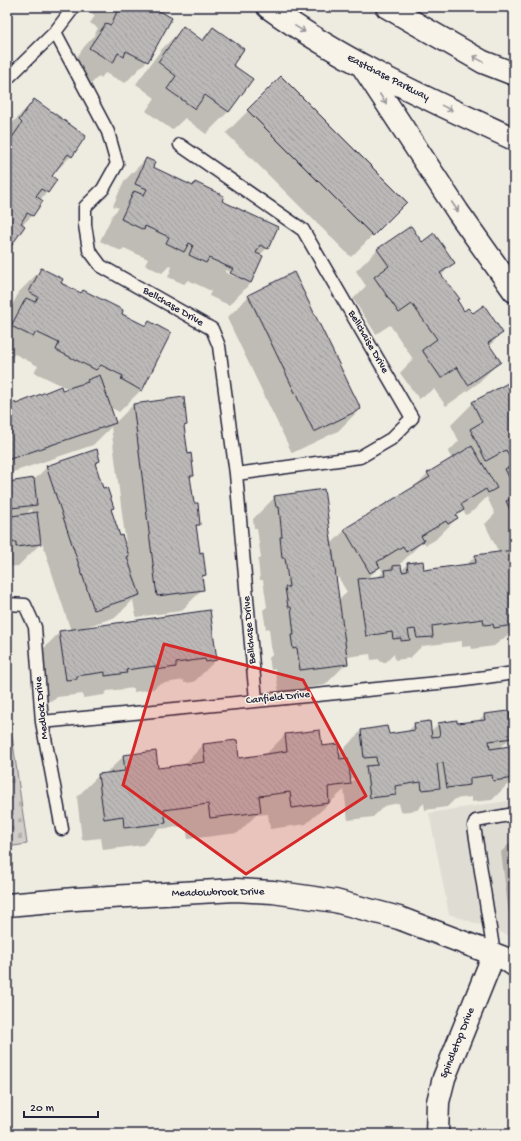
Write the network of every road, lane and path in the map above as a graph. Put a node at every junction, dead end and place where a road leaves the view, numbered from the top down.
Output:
1 (74, 7) edge
2 (268, 7) edge
3 (387, 7) edge
4 (55, 32) junction
5 (362, 66) junction
6 (514, 74) edge
7 (7, 79) edge
8 (514, 139) edge
9 (180, 145) dead end
10 (514, 291) edge
11 (236, 474) junction
12 (7, 604) edge
13 (514, 673) edge
14 (256, 700) junction
15 (42, 722) junction
16 (514, 814) edge
17 (62, 829) dead end
18 (7, 905) edge
19 (494, 954) junction
20 (514, 965) edge
21 (437, 1134) edge

1 - 4 lane
2 -> 5 street, Eastchase Parkway
6 -> 3 street
4 - 7 lane
4 - 11 lane, Bellchase Drive
5 -> 8 street, Eastchase Parkway
5 -> 10 street
9 - 11 lane, Bellchaise Drive
11 - 14 lane, Bellchase Drive
12 - 15 lane, Medlock Drive
13 - 14 lane, Canfield Drive
14 - 15 lane, Canfield Drive
15 - 17 lane, Medlock Drive
16 - 19 lane
18 - 19 street, Meadowbrook Drive
19 - 20 street, Meadowbrook Drive
19 - 21 street, Spindletop Drive

